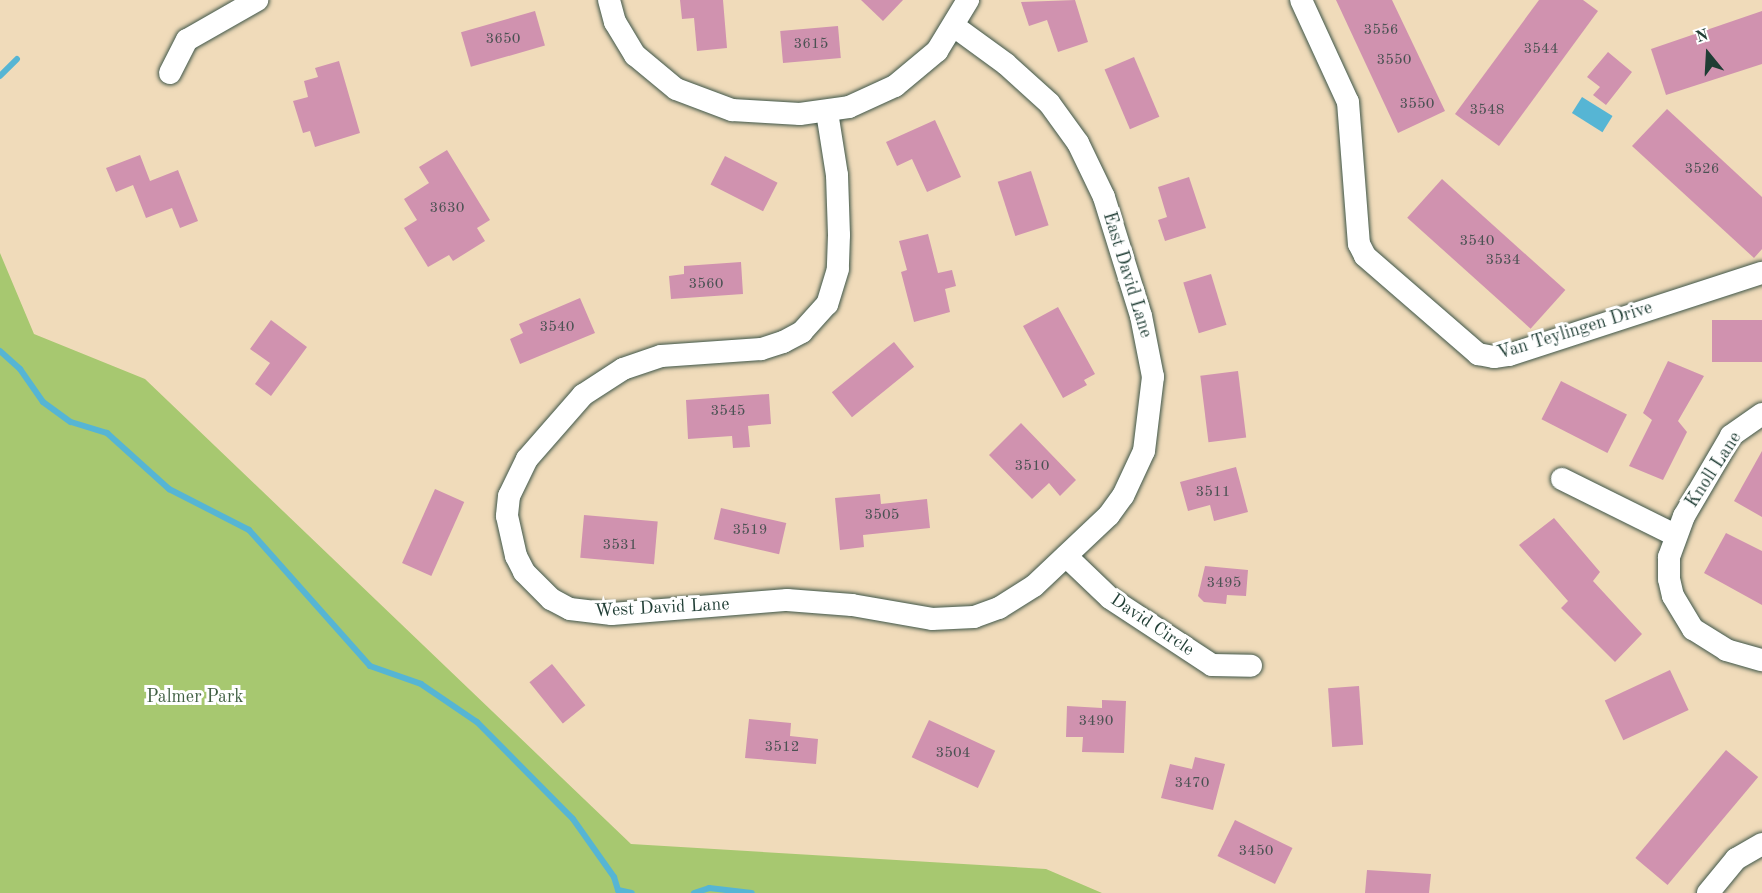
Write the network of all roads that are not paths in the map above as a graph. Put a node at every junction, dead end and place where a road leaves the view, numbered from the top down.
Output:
1 (257, 0) edge
2 (609, 0) edge
3 (968, 0) edge
4 (1301, 0) edge
5 (955, 27) junction
6 (170, 73) dead end
7 (827, 112) junction
8 (1762, 273) edge
9 (1762, 414) edge
10 (1562, 479) dead end
11 (1675, 535) junction
12 (1066, 556) junction
13 (1762, 660) edge
14 (1251, 666) dead end
15 (1762, 844) edge
16 (1708, 893) edge

1 - 6 street
2 - 7 street
3 - 5 street
4 - 8 street, Van Teylingen Drive
5 - 7 street
5 - 12 street, East David Lane
7 - 12 street, West David Lane
9 - 11 street, Knoll Lane
10 - 11 street
11 - 13 street, Knoll Lane
12 - 14 street, David Circle
15 - 16 street

